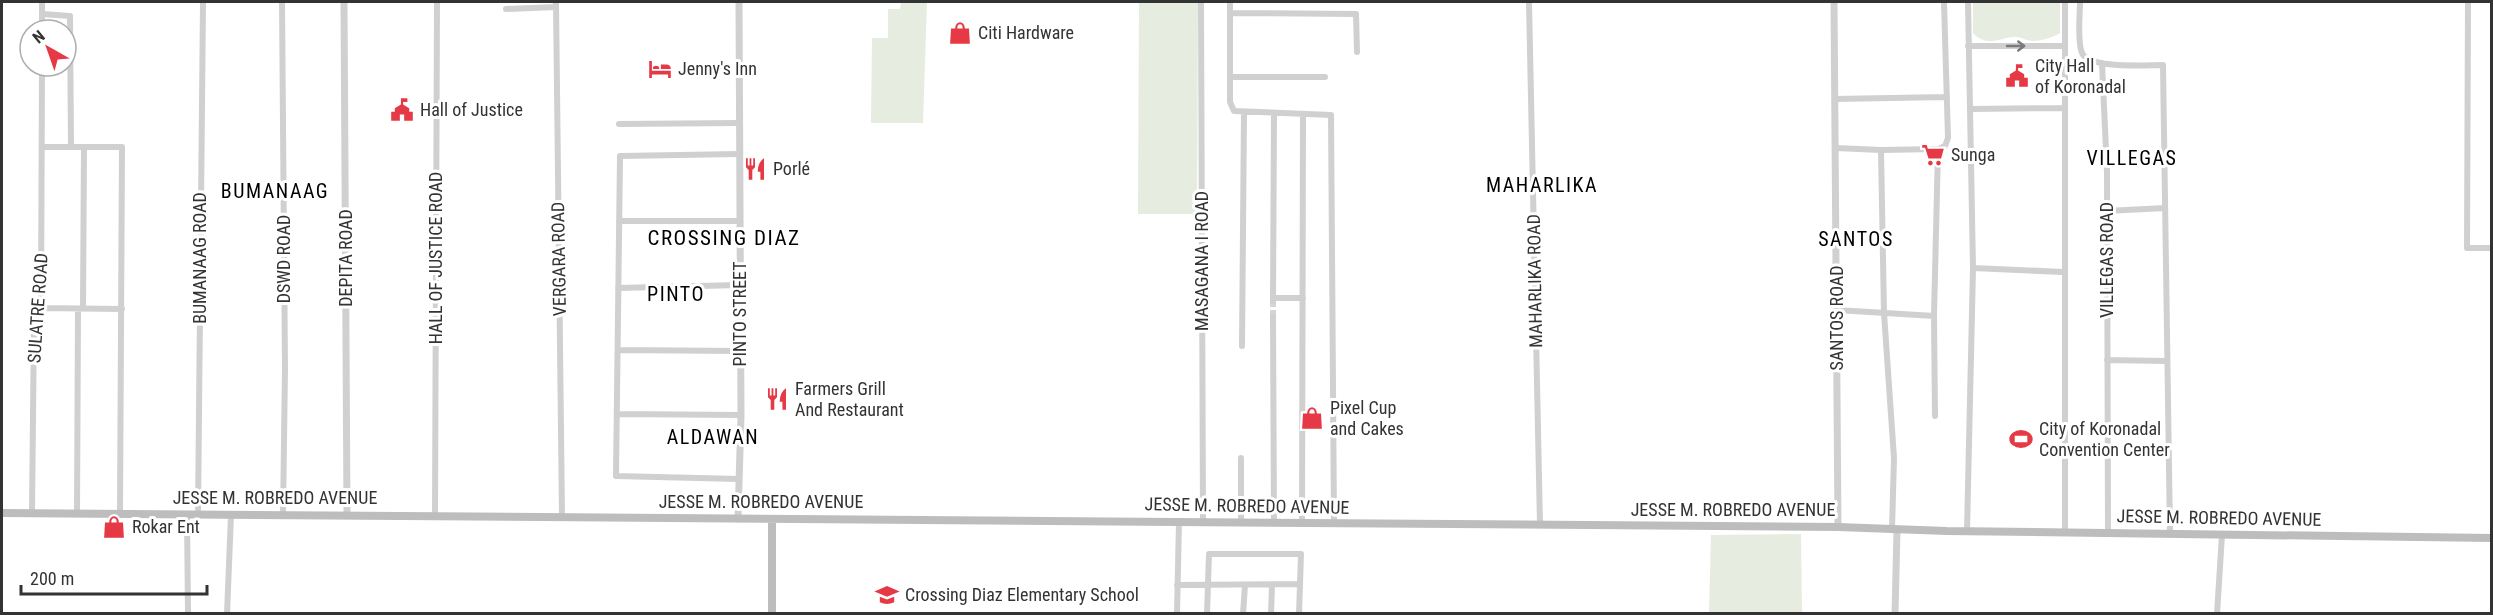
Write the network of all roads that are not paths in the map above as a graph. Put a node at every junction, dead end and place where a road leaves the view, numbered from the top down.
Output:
1 (42, 2) edge
2 (203, 2) edge
3 (282, 2) edge
4 (344, 2) edge
5 (436, 2) edge
6 (739, 2) edge
7 (1201, 2) edge
8 (1230, 2) edge
9 (1529, 2) edge
10 (1834, 2) edge
11 (1944, 2) edge
12 (1968, 2) edge
13 (2065, 2) edge
14 (2080, 2) edge
15 (2468, 2) edge
16 (556, 4) edge
17 (506, 9) dead end
18 (1230, 13) junction
19 (42, 14) junction
20 (42, 18) edge
21 (1968, 46) junction
22 (2064, 46) junction
23 (1358, 52) dead end
24 (2102, 63) junction
25 (1230, 77) junction
26 (1325, 77) dead end
27 (42, 78) edge
28 (1947, 97) junction
29 (1835, 99) junction
30 (2063, 108) junction
31 (1970, 109) junction
32 (1244, 113) junction
33 (1274, 114) junction
34 (1303, 115) junction
35 (738, 123) junction
36 (619, 124) dead end
37 (42, 147) junction
38 (71, 147) junction
39 (84, 147) junction
40 (1836, 148) junction
41 (1938, 149) junction
42 (1881, 150) junction
43 (739, 154) junction
44 (2165, 208) junction
45 (2106, 211) junction
46 (619, 221) junction
47 (740, 221) junction
48 (2492, 248) edge
49 (1972, 268) junction
50 (2063, 272) junction
51 (740, 285) junction
52 (618, 288) junction
53 (1303, 298) junction
54 (41, 309) junction
55 (80, 309) junction
56 (122, 309) junction
57 (1837, 310) junction
58 (1884, 313) junction
59 (1273, 316) tunnel mouth
60 (1934, 316) junction
61 (1242, 346) dead end
62 (618, 350) junction
63 (740, 351) junction
64 (2107, 360) junction
65 (2167, 361) junction
66 (617, 414) junction
67 (741, 415) junction
68 (1935, 416) dead end
69 (1241, 458) dead end
70 (739, 479) junction
71 (2, 513) edge
72 (32, 513) junction
73 (77, 514) junction
74 (120, 514) junction
75 (187, 514) junction
76 (198, 514) junction
77 (347, 514) junction
78 (231, 515) junction
79 (435, 515) junction
80 (283, 516) junction
81 (562, 517) junction
82 (738, 519) junction
83 (772, 519) junction
84 (1179, 521) junction
85 (1203, 521) junction
86 (1241, 522) junction
87 (1274, 523) junction
88 (1302, 523) junction
89 (1334, 523) junction
90 (1540, 525) junction
91 (1838, 528) junction
92 (1895, 530) junction
93 (1967, 531) junction
94 (2065, 533) junction
95 (2108, 533) junction
96 (2170, 534) junction
97 (2222, 535) junction
98 (2492, 538) edge
99 (1300, 584) junction
100 (1177, 585) junction
101 (1208, 585) junction
102 (1245, 585) junction
103 (1272, 585) junction
104 (188, 614) edge
105 (227, 614) edge
106 (772, 614) edge
107 (1177, 614) edge
108 (1207, 614) edge
109 (1243, 614) edge
110 (1271, 614) edge
111 (1299, 614) edge
112 (1895, 614) edge
113 (2217, 614) edge

1 - 19 street
2 - 76 street, BUMANAAG ROAD
3 - 80 street, DSWD ROAD
4 - 77 street, DEPITA ROAD
5 - 79 street, HALL OF JUSTICE ROAD
6 - 35 street, PINTO STREET
7 - 85 street, MASAGANA I ROAD
8 - 18 street
9 - 90 street, MAHARLIKA ROAD
10 - 29 street, SANTOS ROAD
11 - 28 street
12 - 21 street
13 - 22 street
14 - 24 street
15 - 48 street
16 - 17 street
16 - 81 street, VERGARA ROAD
18 - 23 street
18 - 25 street
19 - 20 street
19 - 38 street
21 -> 22 street
21 - 31 street
22 - 30 street
24 - 44 street
24 - 45 street, VILLEGAS ROAD
25 - 26 street
25 - 32 street
27 - 37 street, SULATRE ROAD
28 - 29 street
28 - 41 street
29 - 40 street, SANTOS ROAD
30 - 31 street
30 - 50 street
31 - 49 street
32 - 33 street
32 - 61 street
33 - 34 street
33 - 53 street
34 - 53 street
34 - 89 street
35 - 36 street
35 - 43 street, PINTO STREET
37 - 38 street
37 - 54 street, SULATRE ROAD
38 - 39 street
39 - 55 street
39 - 56 street
40 - 42 street
40 - 57 street, SANTOS ROAD
41 - 42 street
41 - 60 street
42 - 58 street
43 - 46 street
43 - 47 street, PINTO STREET
44 - 45 street
44 - 65 street
45 - 64 street, VILLEGAS ROAD
46 - 47 street
46 - 52 street
47 - 51 street, PINTO STREET
49 - 50 street
49 - 93 street
50 - 94 street
51 - 52 street
51 - 63 street, PINTO STREET
52 - 62 street
53 - 88 street
54 - 55 street
54 - 72 street, SULATRE ROAD
55 - 56 street
55 - 73 street
56 - 74 street
57 - 58 street
57 - 91 street, SANTOS ROAD
58 - 60 street
58 - 92 street
59 - 87 street
60 - 68 street
62 - 63 street
62 - 66 street
63 - 67 street, PINTO STREET
64 - 65 street
64 - 95 street, VILLEGAS ROAD
65 - 96 street
66 - 67 street
66 - 70 street
67 - 70 street, PINTO STREET
69 - 86 street
70 - 82 street, PINTO STREET
71 - 72 main road, JESSE M. ROBREDO AVENUE
72 - 73 main road, JESSE M. ROBREDO AVENUE
73 - 74 main road, JESSE M. ROBREDO AVENUE
74 - 75 main road, JESSE M. ROBREDO AVENUE
75 - 76 main road, JESSE M. ROBREDO AVENUE
75 - 104 street
76 - 78 main road, JESSE M. ROBREDO AVENUE
77 - 79 main road, JESSE M. ROBREDO AVENUE
77 - 80 main road, JESSE M. ROBREDO AVENUE
78 - 80 main road, JESSE M. ROBREDO AVENUE
78 - 105 street
79 - 81 main road, JESSE M. ROBREDO AVENUE
81 - 82 main road, JESSE M. ROBREDO AVENUE
82 - 83 main road, JESSE M. ROBREDO AVENUE
83 - 84 main road, JESSE M. ROBREDO AVENUE
83 - 106 main road
84 - 85 main road, JESSE M. ROBREDO AVENUE
84 - 100 street
85 - 86 main road, JESSE M. ROBREDO AVENUE
86 - 87 main road, JESSE M. ROBREDO AVENUE
87 - 88 main road, JESSE M. ROBREDO AVENUE
88 - 89 main road, JESSE M. ROBREDO AVENUE
89 - 90 main road, JESSE M. ROBREDO AVENUE
90 - 91 main road, JESSE M. ROBREDO AVENUE
91 - 92 main road, JESSE M. ROBREDO AVENUE
92 - 93 main road, JESSE M. ROBREDO AVENUE
92 - 112 street
93 - 94 main road, JESSE M. ROBREDO AVENUE
94 - 95 main road, JESSE M. ROBREDO AVENUE
95 - 96 main road, JESSE M. ROBREDO AVENUE
96 - 97 main road, JESSE M. ROBREDO AVENUE
97 - 98 main road, JESSE M. ROBREDO AVENUE
97 - 113 street
99 - 101 street
99 - 103 street
99 - 111 street
100 - 101 street
100 - 107 street
101 - 102 street
101 - 108 street
102 - 103 street
102 - 109 street
103 - 110 street

